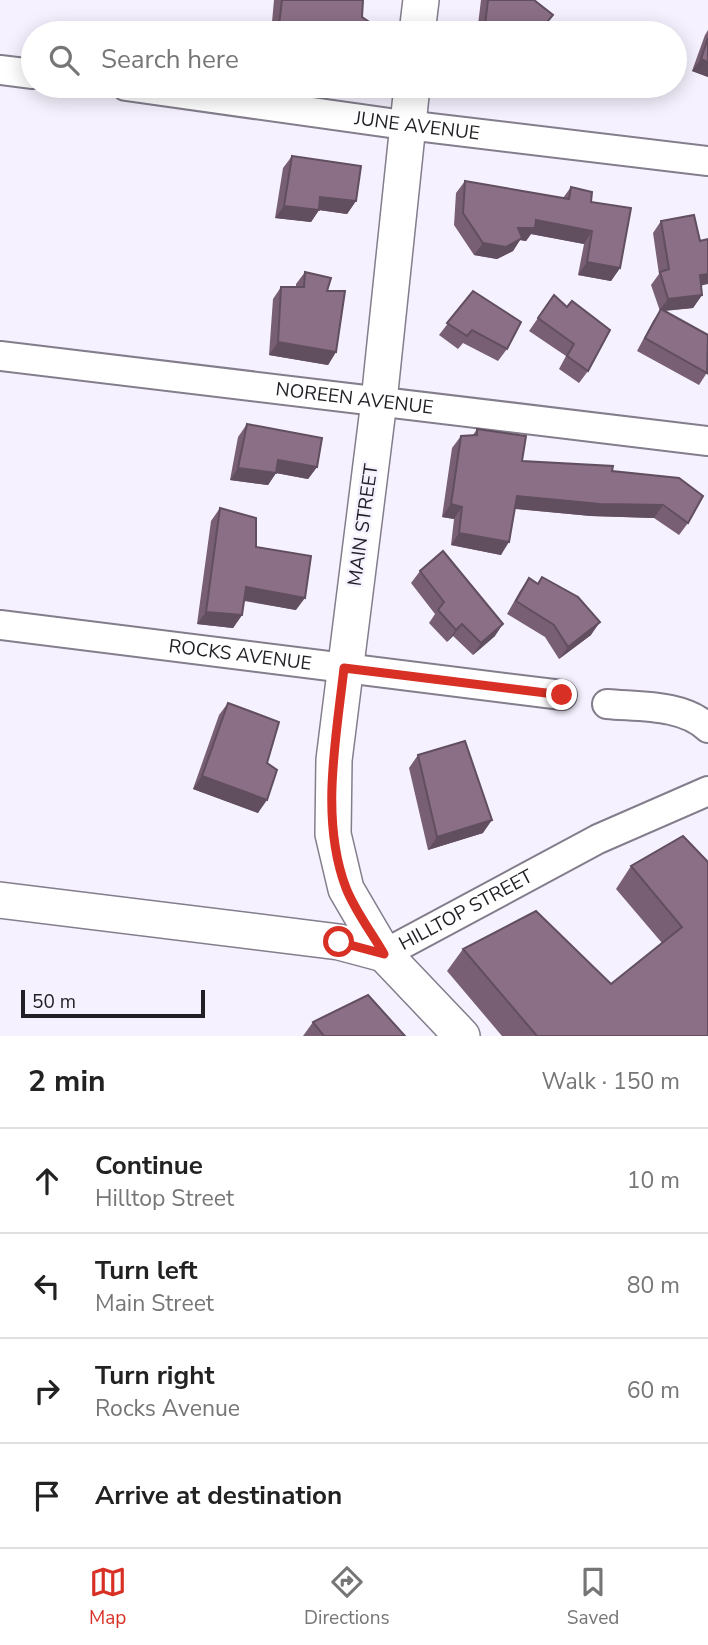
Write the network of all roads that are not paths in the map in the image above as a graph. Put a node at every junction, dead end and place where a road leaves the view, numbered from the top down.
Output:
1 (421, 0) edge
2 (419, 21) edge
3 (0, 70) edge
4 (21, 73) edge
5 (213, 98) edge
6 (411, 98) edge
7 (408, 125) junction
8 (708, 161) edge
9 (0, 356) edge
10 (379, 401) junction
11 (708, 441) edge
12 (0, 625) edge
13 (344, 668) junction
14 (562, 695) dead end
15 (607, 704) dead end
16 (708, 728) edge
17 (708, 791) edge
18 (0, 900) edge
19 (384, 954) junction
20 (462, 1036) edge

1 - 2 street
3 - 4 street
5 - 7 street, JUNE AVENUE
6 - 7 street, MAIN STREET
7 - 8 street, JUNE AVENUE
7 - 10 street, MAIN STREET
9 - 10 street, NOREEN AVENUE
10 - 11 street, NOREEN AVENUE
10 - 13 street, MAIN STREET
12 - 13 street, ROCKS AVENUE
13 - 14 street, ROCKS AVENUE
13 - 19 street, MAIN STREET
15 - 16 street
17 - 19 street, HILLTOP STREET
18 - 19 street, HILLTOP STREET
19 - 20 street, MAIN STREET

